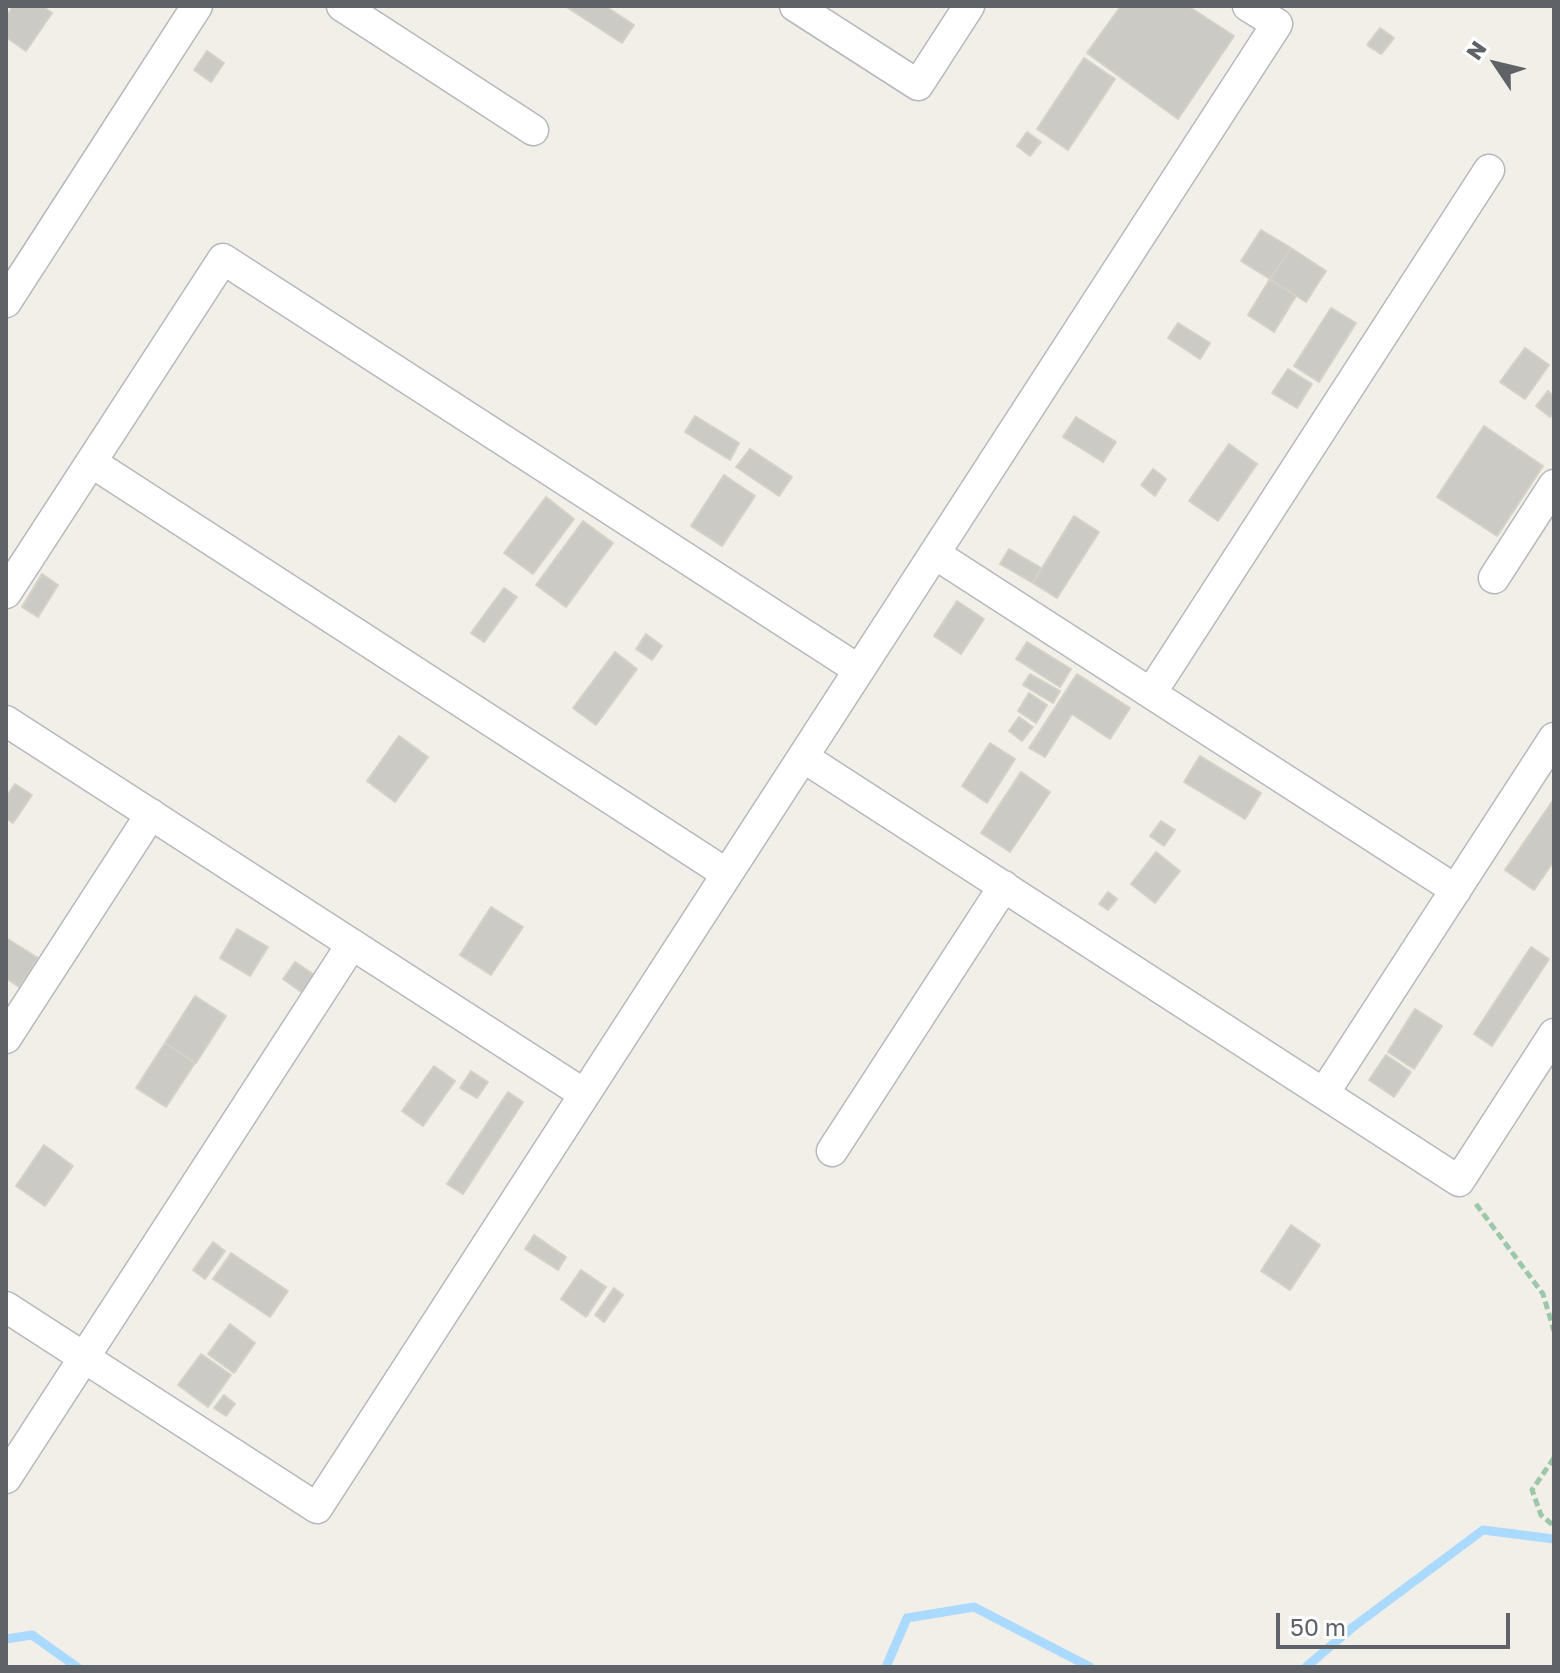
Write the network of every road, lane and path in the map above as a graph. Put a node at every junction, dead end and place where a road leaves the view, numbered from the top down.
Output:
1 (197, 6) edge
2 (342, 6) edge
3 (795, 6) edge
4 (969, 6) edge
5 (1248, 6) edge
6 (533, 130) dead end
7 (1489, 170) dead end
8 (6, 302) edge
9 (91, 462) junction
10 (1554, 485) edge
11 (935, 554) junction
12 (1494, 578) dead end
13 (6, 593) edge
14 (859, 670) junction
15 (1151, 693) junction
16 (6, 721) edge
17 (1554, 738) edge
18 (803, 757) junction
19 (151, 814) junction
20 (727, 874) junction
21 (1004, 886) junction
22 (1456, 890) junction
23 (352, 944) junction
24 (1554, 1034) edge
25 (6, 1038) edge
26 (1324, 1093) junction
27 (584, 1094) junction
28 (832, 1151) dead end
29 (1459, 1181) junction
30 (6, 1307) edge
31 (1554, 1331) edge
32 (84, 1358) junction
33 (1554, 1458) edge
34 (6, 1478) edge
35 (1554, 1526) edge

1 - 8 street
2 - 6 street
3 - 4 street
5 - 11 street
7 - 15 street
9 - 13 street
9 - 14 street
9 - 20 street
10 - 12 street
11 - 14 street
11 - 15 street
14 - 18 street
15 - 22 street
16 - 19 street
17 - 22 street
18 - 20 street
18 - 21 street
19 - 23 street
19 - 25 street
20 - 27 street
21 - 26 street
21 - 28 street
22 - 26 street
23 - 27 street
23 - 32 street
24 - 29 street
26 - 29 street
27 - 32 street
29 - 31 path
30 - 32 street
32 - 34 street
33 - 35 path

